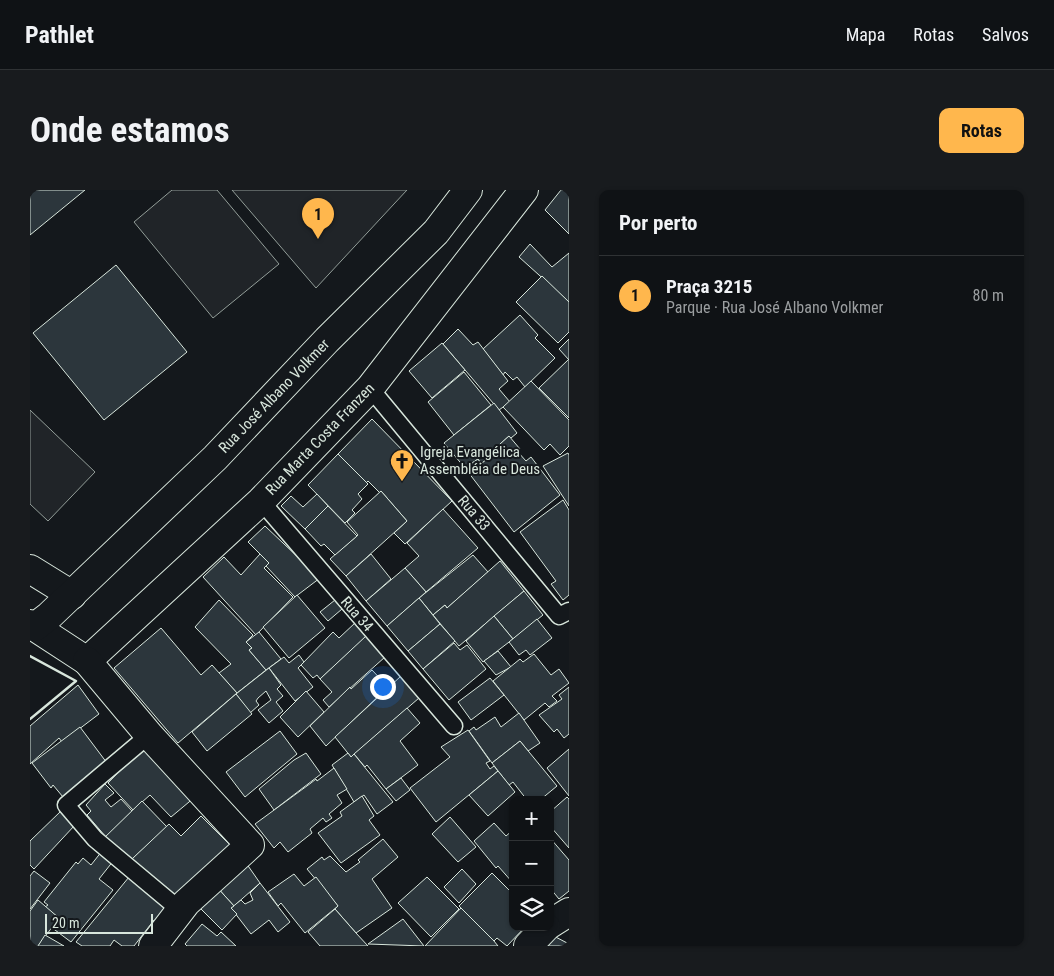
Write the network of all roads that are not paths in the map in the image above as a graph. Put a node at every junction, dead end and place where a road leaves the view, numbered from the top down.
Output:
1 (468, 190) edge
2 (524, 190) edge
3 (370, 388) junction
4 (261, 501) junction
5 (30, 569) edge
6 (72, 595) junction
7 (564, 613) edge
8 (32, 626) edge
9 (87, 661) junction
10 (454, 726) dead end
11 (149, 735) junction
12 (180, 910) junction
13 (569, 912) edge
14 (554, 921) edge
15 (542, 931) edge
16 (153, 946) edge
17 (528, 946) edge

1 - 6 street, Rua José Albano Volkmer
2 - 3 street, Rua Marta Costa Franzen
3 - 4 street, Rua Marta Costa Franzen
3 - 7 lane, Rua 33
4 - 9 street, Rua Marta Costa Franzen
4 - 10 lane, Rua 34
5 - 6 street
6 - 8 street, Rua José Albano Volkmer
8 - 9 street
9 - 11 street
11 - 12 street
11 - 12 lane
12 - 16 street
13 - 14 street
15 - 17 street

